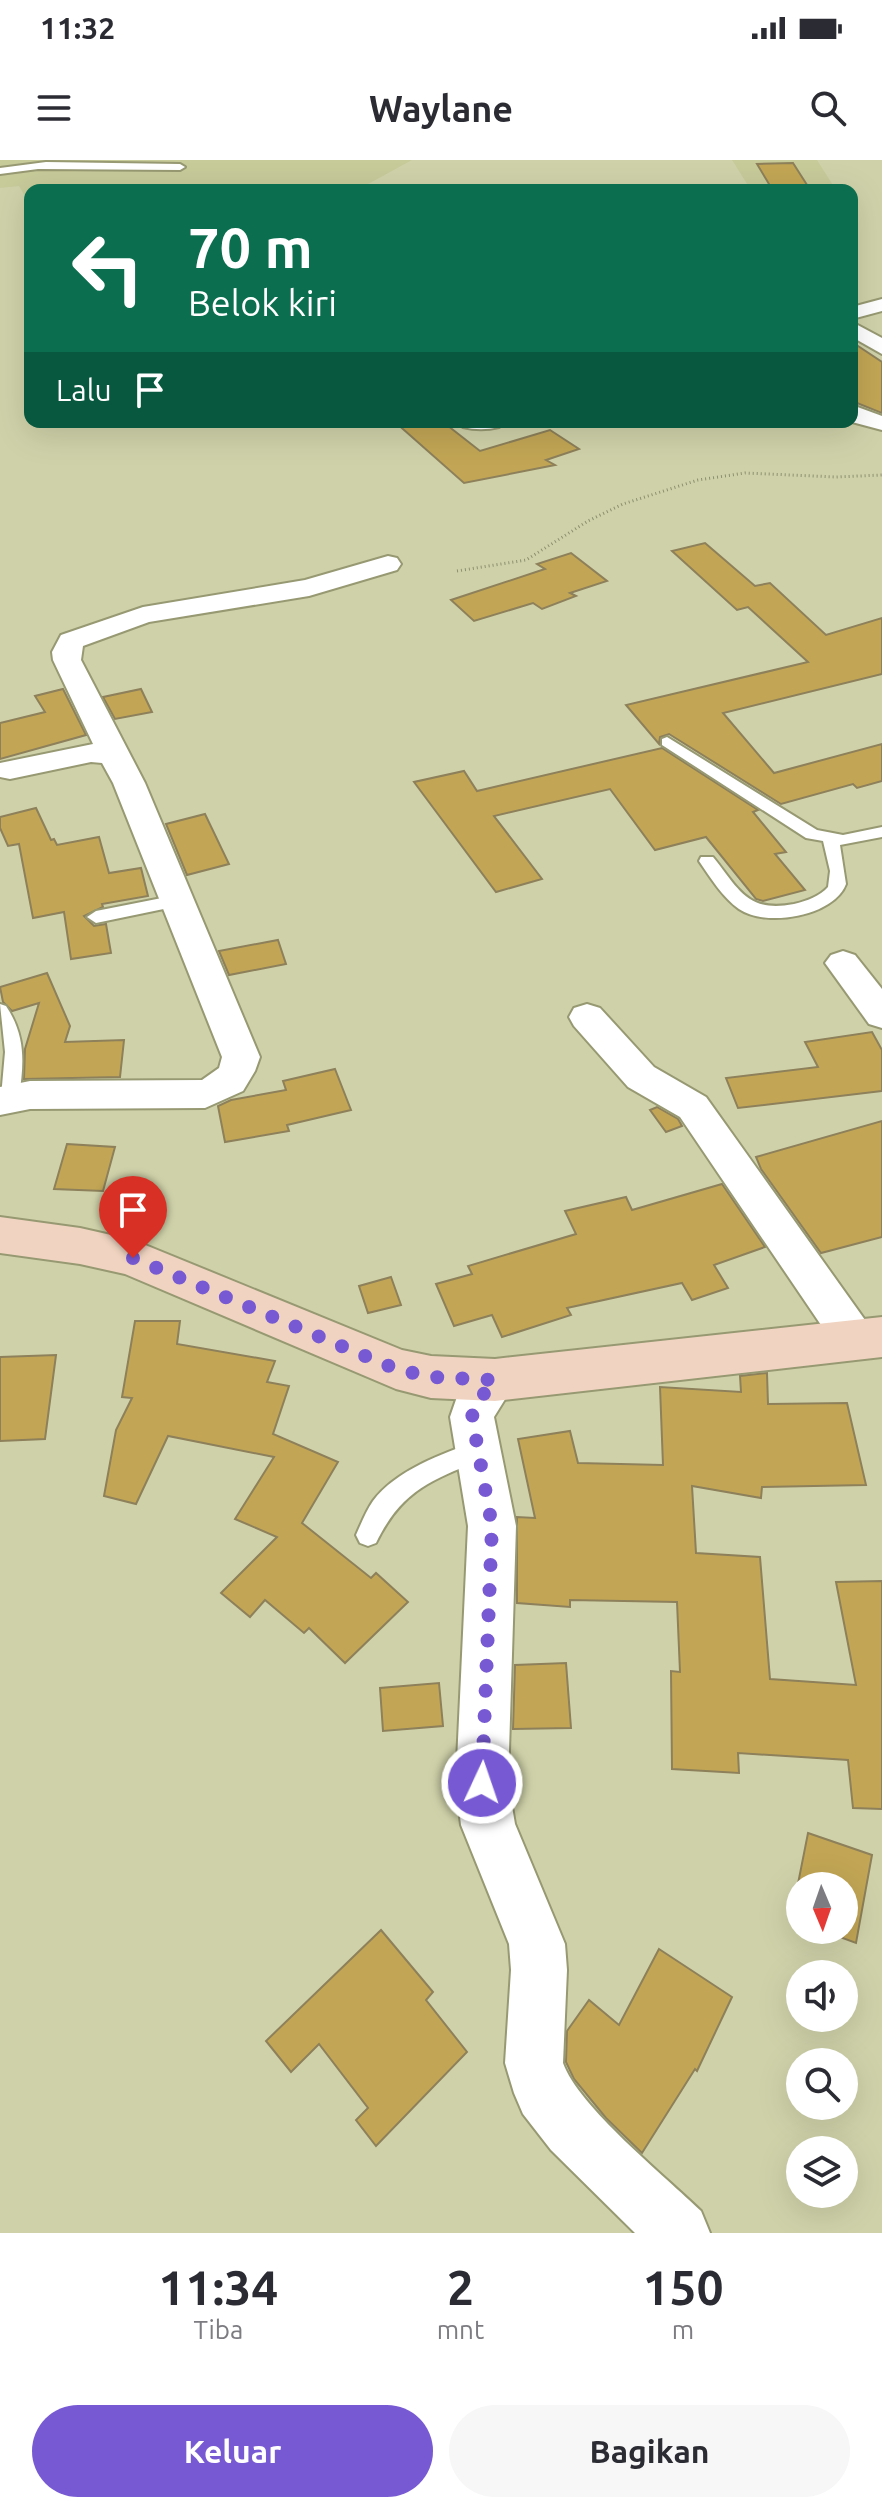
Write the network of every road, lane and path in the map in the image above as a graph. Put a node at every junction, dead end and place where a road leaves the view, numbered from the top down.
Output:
1 (85, 160) edge
2 (35, 166) junction
3 (180, 167) dead end
4 (0, 171) edge
5 (882, 305) edge
6 (858, 311) edge
7 (858, 332) edge
8 (882, 347) edge
9 (858, 415) edge
10 (882, 423) edge
11 (882, 475) edge
12 (388, 564) dead end
13 (457, 571) dead end
14 (667, 742) dead end
15 (113, 754) junction
16 (10, 770) dead end
17 (882, 832) edge
18 (831, 839) junction
19 (707, 861) dead end
20 (177, 901) junction
21 (96, 917) dead end
22 (843, 963) dead end
23 (0, 1010) edge
24 (882, 1015) edge
25 (587, 1017) dead end
26 (5, 1099) edge
27 (11, 1241) edge
28 (868, 1339) edge
29 (495, 1380) junction
30 (477, 1451) junction
31 (368, 1535) dead end
32 (679, 2233) edge

1 - 2 lane
2 - 3 lane
2 - 4 lane
5 - 6 street
7 - 8 street
9 - 10 street
11 - 13 path
12 - 15 street
14 - 18 lane
15 - 16 street
15 - 20 street
17 - 18 lane
18 - 19 lane
20 - 21 lane
20 - 26 street
22 - 24 street
23 - 26 lane
25 - 28 street
27 - 29 street
28 - 29 street
29 - 30 street
30 - 31 lane
30 - 32 street

